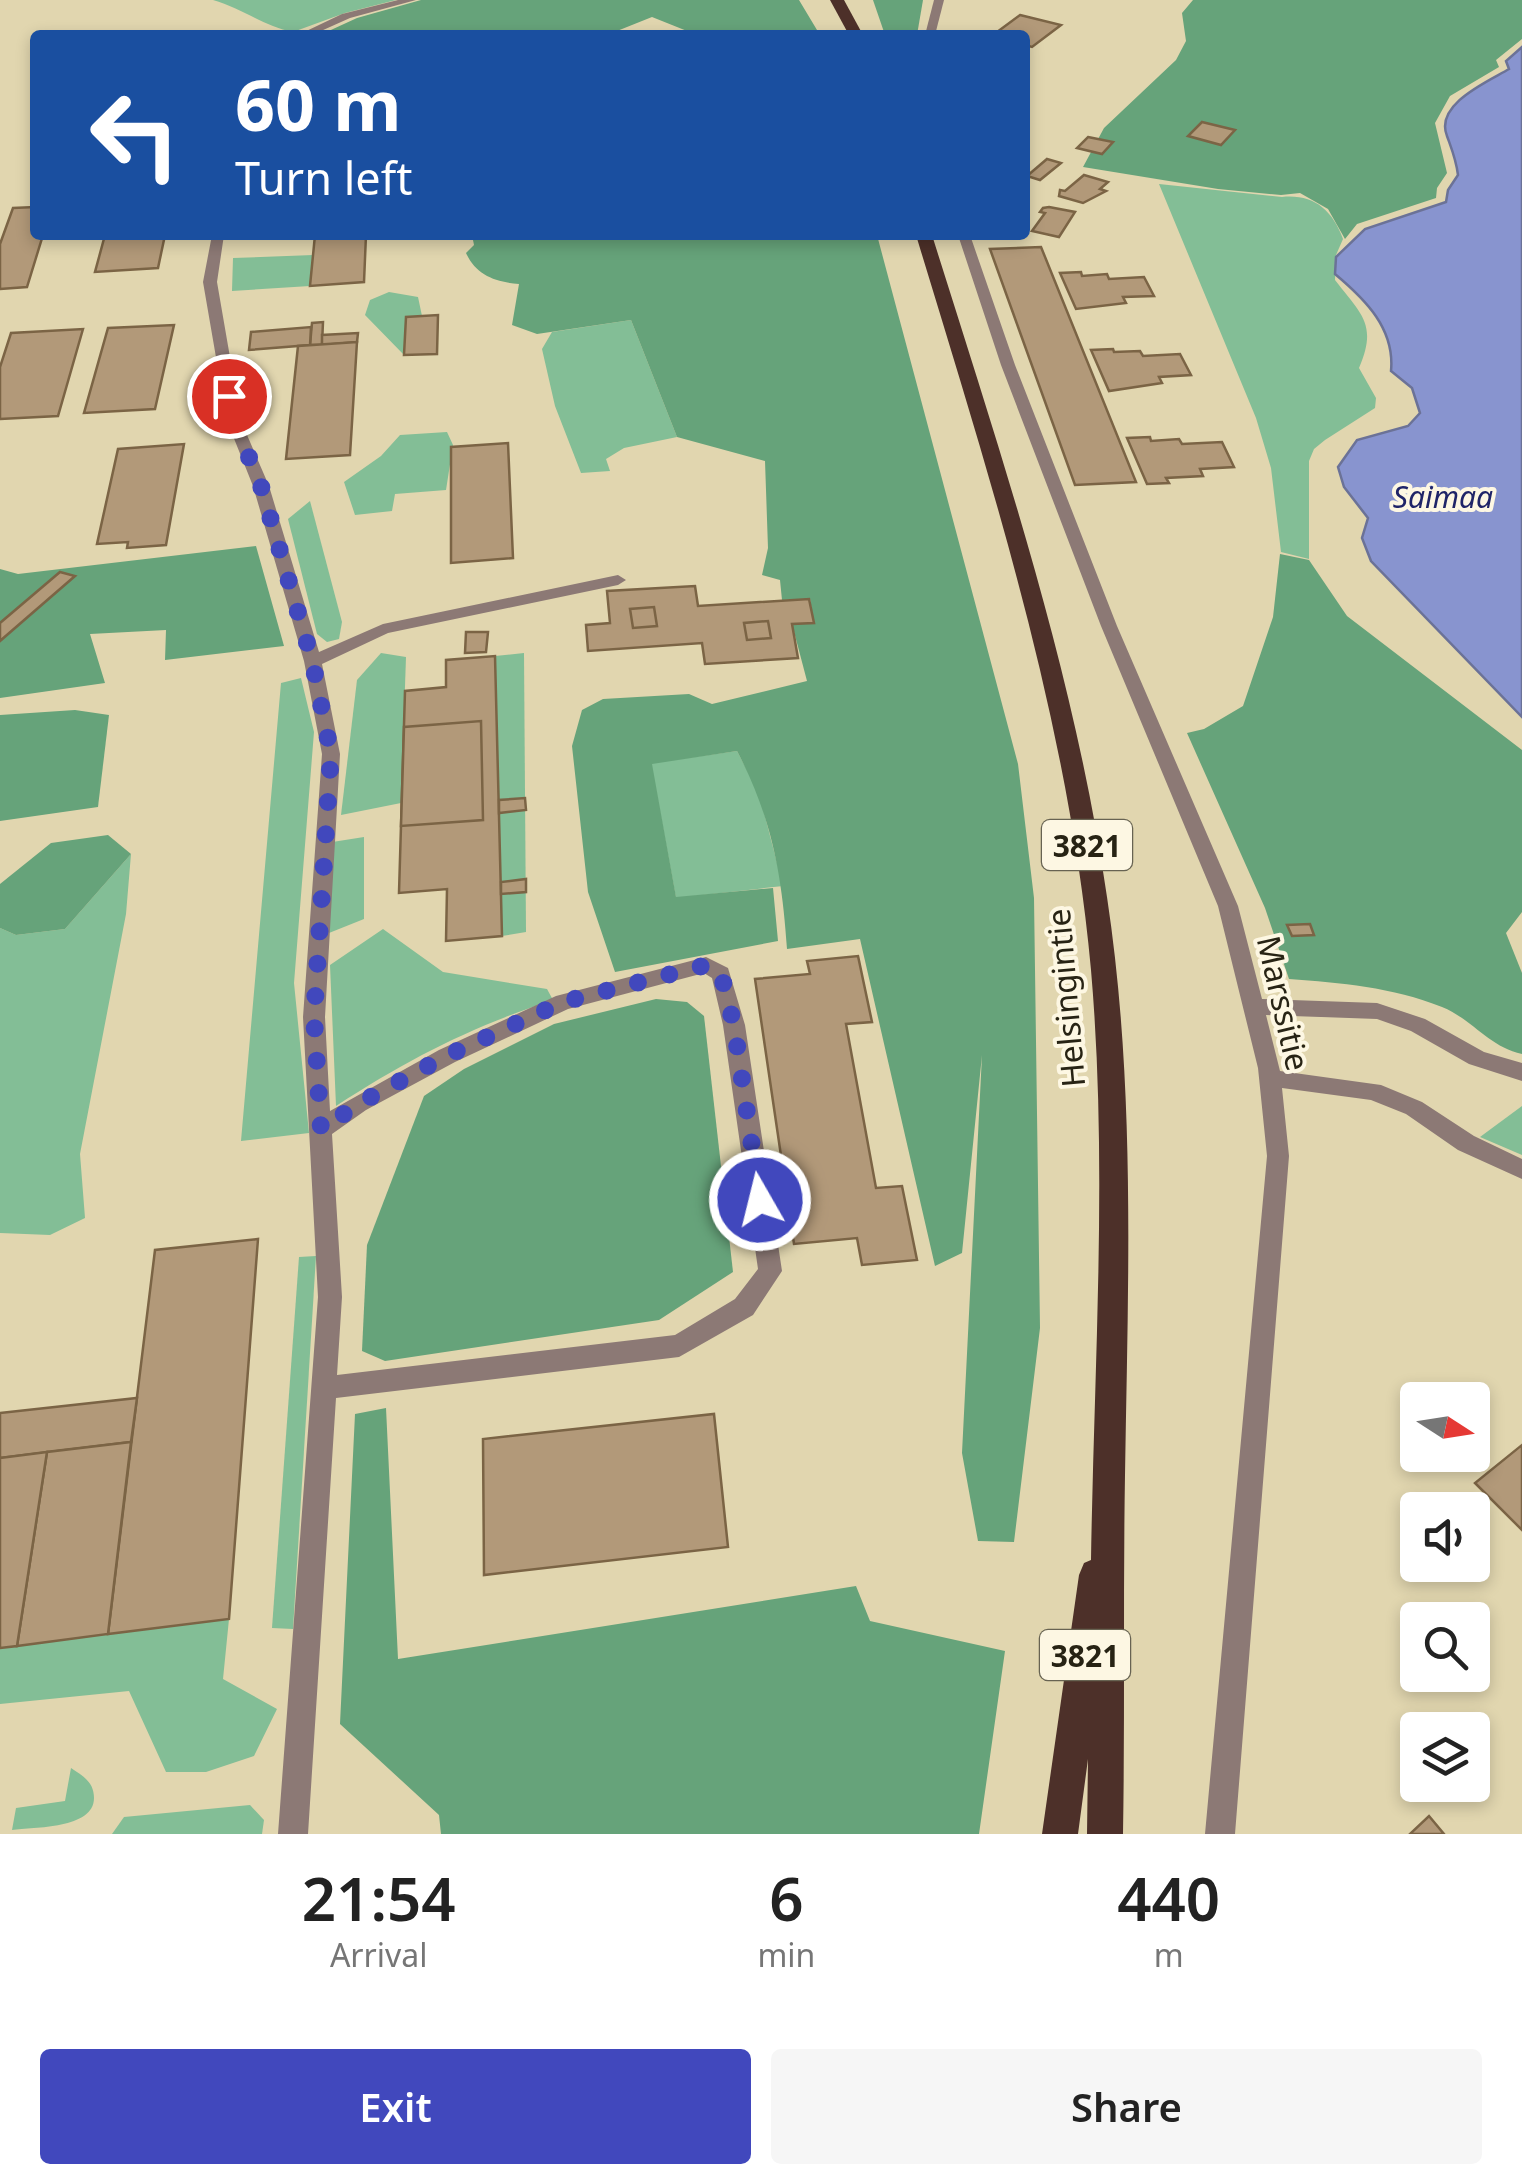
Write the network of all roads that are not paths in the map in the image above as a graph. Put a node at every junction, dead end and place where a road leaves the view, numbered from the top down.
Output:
1 (411, 0) edge
2 (837, 0) edge
3 (853, 0) edge
4 (939, 0) edge
5 (314, 30) edge
6 (856, 30) edge
7 (858, 30) edge
8 (931, 30) edge
9 (217, 240) edge
10 (925, 240) edge
11 (966, 240) edge
12 (618, 580) dead end
13 (312, 660) junction
14 (1256, 1007) junction
15 (1522, 1072) edge
16 (1270, 1078) junction
17 (321, 1130) junction
18 (1522, 1169) edge
19 (324, 1388) junction
20 (1110, 1476) junction
21 (293, 1834) edge
22 (1060, 1834) edge
23 (1105, 1834) edge
24 (1220, 1834) edge

1 - 5 street
2 - 6 main road
3 - 7 main road
4 - 8 street
9 - 13 street
10 - 20 main road, Helsingintie / 3821
11 - 14 street, Marssitie
12 - 13 street
13 - 17 street
14 - 15 street
14 - 16 street, Marssitie
16 - 18 street
16 - 24 street, Marssitie
17 - 19 street
17 - 19 street
19 - 21 street
20 - 22 main road, Helsingintie / 3821
20 - 23 main road, Helsingintie / 3821

